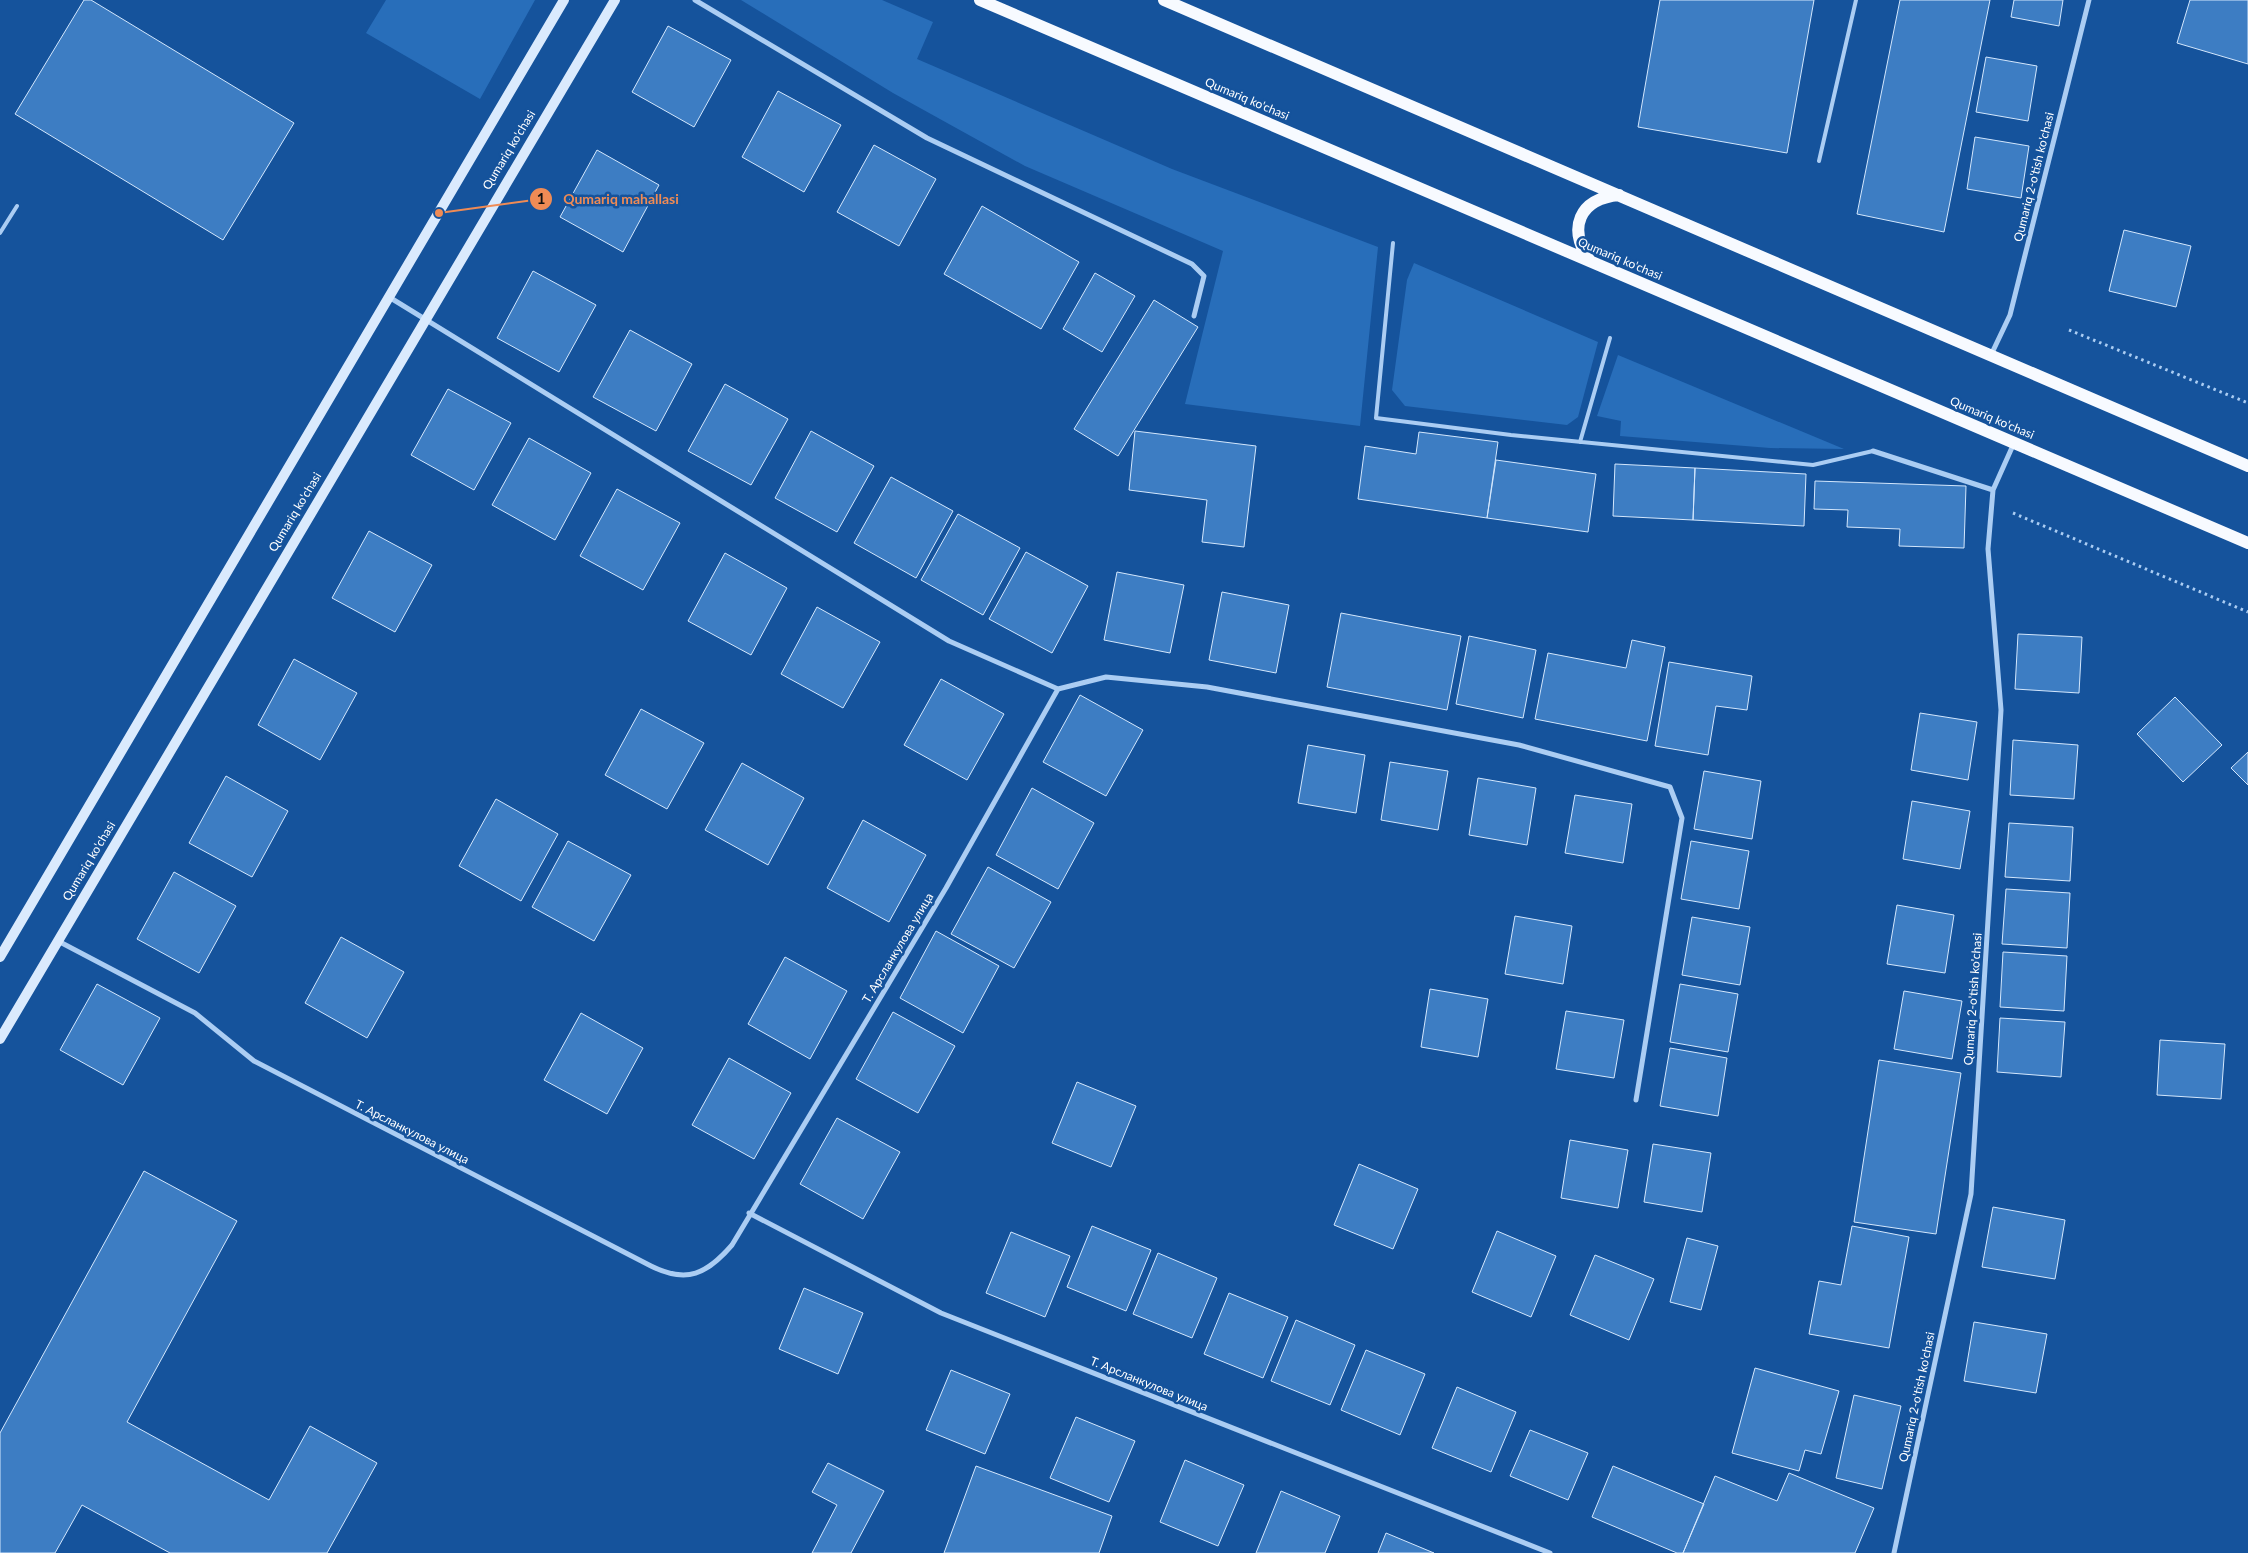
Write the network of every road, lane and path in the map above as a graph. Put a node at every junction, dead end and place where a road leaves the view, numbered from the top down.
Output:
1 (564, 0) edge
2 (615, 0) edge
3 (695, 0) edge
4 (980, 0) edge
5 (1164, 0) edge
6 (1856, 0) edge
7 (2089, 0) edge
8 (1819, 161) dead end
9 (1620, 195) junction
10 (17, 206) dead end
11 (0, 233) edge
12 (1393, 243) dead end
13 (1590, 261) junction
14 (389, 297) junction
15 (1194, 316) dead end
16 (425, 318) junction
17 (2069, 330) dead end
18 (1610, 338) dead end
19 (1991, 355) junction
20 (2248, 403) edge
21 (1580, 442) junction
22 (2014, 443) junction
23 (1873, 451) joint
24 (2248, 466) edge
25 (1993, 490) junction
26 (1992, 504) junction
27 (2248, 543) edge
28 (2248, 612) edge
29 (1058, 689) junction
30 (58, 941) junction
31 (0, 957) edge
32 (0, 1038) edge
33 (1636, 1100) dead end
34 (750, 1214) junction
35 (1550, 1553) edge
36 (1894, 1553) edge

1 - 14 main road
2 - 16 main road, Qumariq ko'chasi
3 - 15 street
4 - 13 main road, Qumariq ko'chasi
5 - 9 main road
6 - 8 lane
7 - 19 street, Qumariq 2-o'tish ko'chasi
9 - 13 main road
9 - 19 main road
10 - 11 lane
12 - 21 lane
13 - 22 main road, Qumariq ko'chasi
14 - 16 street
14 - 31 main road
16 - 29 street
16 - 30 main road, Qumariq ko'chasi
17 - 20 path
18 - 21 lane
19 - 24 main road
21 - 23 lane
22 - 25 street, Qumariq 2-o'tish ko'chasi
22 - 27 main road, Qumariq ko'chasi
23 - 25 street
25 - 26 street, Qumariq 2-o'tish ko'chasi
26 - 28 path
26 - 36 street, Qumariq 2-o'tish ko'chasi
29 - 33 street
29 - 34 street, Т. Арсланкулова улица
30 - 32 main road, Qumariq ko'chasi
30 - 34 street, Т. Арсланкулова улица
34 - 35 street, Т. Арсланкулова улица

